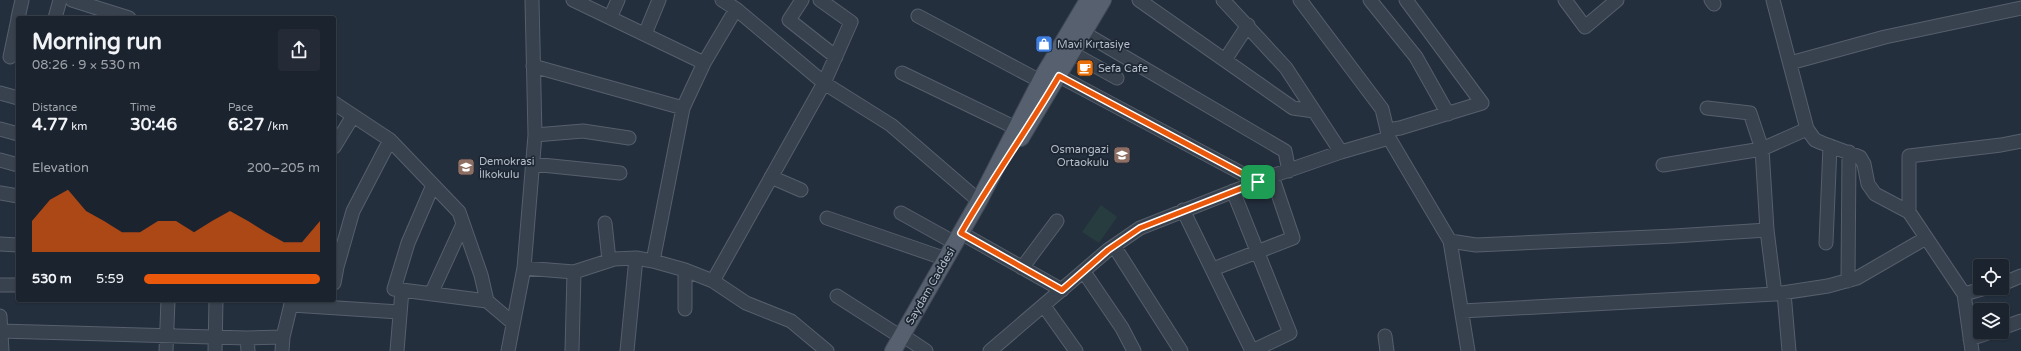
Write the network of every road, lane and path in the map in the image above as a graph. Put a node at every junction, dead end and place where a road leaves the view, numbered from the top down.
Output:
1 (22, 0) edge
2 (60, 0) edge
3 (72, 0) edge
4 (532, 0) edge
5 (572, 0) edge
6 (618, 0) edge
7 (660, 0) edge
8 (722, 0) edge
9 (802, 0) edge
10 (820, 0) edge
11 (1088, 0) edge
12 (1103, 0) edge
13 (1139, 0) edge
14 (1224, 0) edge
15 (1300, 0) edge
16 (1370, 0) edge
17 (1406, 0) edge
18 (1565, 0) edge
19 (1617, 0) edge
20 (1773, 0) edge
21 (2021, 8) edge
22 (736, 9) junction
23 (92, 13) edge
24 (18, 16) edge
25 (56, 16) edge
26 (115, 16) edge
27 (918, 16) dead end
28 (610, 18) junction
29 (1248, 25) junction
30 (16, 27) edge
31 (1084, 33) junction
32 (645, 34) junction
33 (1072, 53) junction
34 (9, 57) edge
35 (836, 57) junction
36 (1225, 60) junction
37 (704, 63) junction
38 (1790, 63) junction
39 (533, 66) junction
40 (902, 73) dead end
41 (1059, 76) junction
42 (1117, 78) dead end
43 (1040, 81) junction
44 (824, 83) junction
45 (0, 92) edge
46 (16, 97) edge
47 (336, 104) edge
48 (683, 108) junction
49 (1707, 108) dead end
50 (1314, 111) junction
51 (1448, 114) junction
52 (353, 116) junction
53 (1016, 128) junction
54 (0, 129) edge
55 (1807, 129) junction
56 (16, 133) edge
57 (1389, 134) junction
58 (535, 135) junction
59 (629, 138) dead end
60 (390, 140) junction
61 (2021, 141) edge
62 (336, 143) edge
63 (1830, 146) junction
64 (1762, 149) junction
65 (1341, 152) junction
66 (1849, 152) junction
67 (0, 160) edge
68 (16, 164) edge
69 (532, 164) junction
70 (1663, 165) dead end
71 (1288, 171) junction
72 (620, 173) dead end
73 (1272, 176) junction
74 (771, 177) junction
75 (1258, 182) junction
76 (433, 185) junction
77 (801, 190) dead end
78 (1233, 191) junction
79 (0, 193) edge
80 (16, 196) edge
81 (979, 201) junction
82 (1183, 210) junction
83 (1909, 212) junction
84 (901, 213) dead end
85 (827, 218) dead end
86 (1057, 221) dead end
87 (605, 223) dead end
88 (463, 224) junction
89 (1767, 230) junction
90 (958, 238) junction
91 (1926, 238) junction
92 (1450, 241) junction
93 (1826, 243) dead end
94 (0, 244) edge
95 (16, 245) edge
96 (1114, 246) junction
97 (1256, 252) junction
98 (636, 258) junction
99 (946, 259) junction
100 (609, 260) junction
101 (653, 261) junction
102 (524, 268) junction
103 (1022, 268) junction
104 (685, 270) junction
105 (1213, 270) junction
106 (336, 272) edge
107 (574, 272) junction
108 (1084, 272) junction
109 (2021, 276) edge
110 (713, 281) junction
111 (1848, 281) junction
112 (2009, 281) edge
113 (0, 285) edge
114 (16, 285) edge
115 (402, 290) junction
116 (1062, 290) junction
117 (1973, 292) edge
118 (431, 294) junction
119 (1780, 294) junction
120 (1964, 294) junction
121 (837, 296) dead end
122 (487, 301) junction
123 (168, 302) edge
124 (216, 302) edge
125 (292, 302) edge
126 (330, 304) edge
127 (1044, 306) junction
128 (685, 309) dead end
129 (1462, 311) junction
130 (399, 312) junction
131 (0, 317) edge
132 (2021, 321) edge
133 (513, 323) junction
134 (2009, 325) edge
135 (0, 331) edge
136 (166, 335) junction
137 (215, 336) junction
138 (902, 336) junction
139 (1385, 336) dead end
140 (283, 337) junction
141 (247, 338) junction
142 (1980, 339) edge
143 (1971, 345) edge
144 (995, 350) edge
145 (2, 351) edge
146 (166, 351) edge
147 (215, 351) edge
148 (248, 351) edge
149 (282, 351) edge
150 (398, 351) edge
151 (508, 351) edge
152 (572, 351) edge
153 (627, 351) edge
154 (827, 351) edge
155 (893, 351) edge
156 (926, 351) edge
157 (1076, 351) edge
158 (1134, 351) edge
159 (1181, 351) edge
160 (1252, 351) edge
161 (1387, 351) edge
162 (1468, 351) edge
163 (1789, 351) edge

1 - 24 street
2 - 25 street
3 - 23 street
4 - 39 street
5 - 28 street
6 - 28 street
7 - 32 street
8 - 22 street
9 - 35 street
10 - 35 street
11 - 43 main road
12 - 31 main road
13 - 36 street
14 - 29 street
15 - 57 street
16 - 51 street
17 - 51 street
18 - 19 street
20 - 38 street
21 - 38 street
22 - 37 street
22 - 44 street
23 - 26 street
27 - 43 street
28 - 32 street
29 - 36 street
29 - 50 street
30 - 34 street
31 - 33 main road
31 - 71 street
32 - 37 street
33 - 41 main road
33 - 42 street
35 - 44 street
36 - 50 street
37 - 48 street
38 - 55 street
39 - 48 street
39 - 58 street
40 - 53 street
41 - 75 street
41 - 81 main road
43 - 53 main road
44 - 74 street
44 - 81 street
45 - 46 street
47 - 52 street
48 - 101 street
49 - 64 street
50 - 65 street
51 - 57 street
52 - 60 street
52 - 62 street
53 - 81 main road
54 - 56 street
55 - 63 street
55 - 64 street
57 - 65 street
57 - 92 street
58 - 59 street
58 - 69 street
60 - 76 street
60 - 106 street
61 - 83 street
63 - 66 street
63 - 93 street
64 - 70 street
64 - 89 street
65 - 71 street
66 - 83 street
66 - 111 street
67 - 68 street
69 - 72 street
69 - 102 street
71 - 73 street
73 - 75 street
73 - 97 street
74 - 77 street
74 - 110 street
75 - 78 street
76 - 88 street
76 - 115 street
78 - 82 street
78 - 97 street
79 - 80 street
81 - 90 main road, Saydam Caddesi
82 - 96 street
82 - 105 street
83 - 91 street
84 - 90 street
85 - 99 street
86 - 103 street
87 - 100 street
88 - 118 street
88 - 122 street
89 - 92 street
89 - 119 street
90 - 99 main road, Saydam Caddesi
90 - 103 street
91 - 111 street
91 - 120 street
92 - 129 street
94 - 95 street
96 - 108 street
96 - 159 street
97 - 105 street
97 - 160 street
98 - 100 street
98 - 101 street
98 - 153 street
99 - 138 main road, Saydam Caddesi
100 - 107 street
101 - 104 street
102 - 107 street
102 - 133 street
103 - 116 street
104 - 110 street
104 - 128 street
105 - 160 street
107 - 152 street
108 - 116 street
108 - 158 street
109 - 112 street
110 - 154 street
111 - 119 street
113 - 114 street
115 - 118 street
115 - 130 street
116 - 127 street
117 - 120 street
118 - 122 street
119 - 129 street
119 - 163 street
120 - 143 street
121 - 138 street
122 - 133 street
123 - 136 street
124 - 137 street
125 - 126 street
125 - 140 street
126 - 130 street
127 - 144 street
127 - 157 street
129 - 162 street
130 - 150 street
131 - 135 street
132 - 134 street
133 - 151 street
135 - 136 street
135 - 145 street
136 - 137 street
136 - 146 street
137 - 141 street
137 - 147 street
138 - 155 main road, Saydam Caddesi
138 - 156 street
139 - 161 street
140 - 141 street
140 - 149 street
141 - 148 street
142 - 143 street

